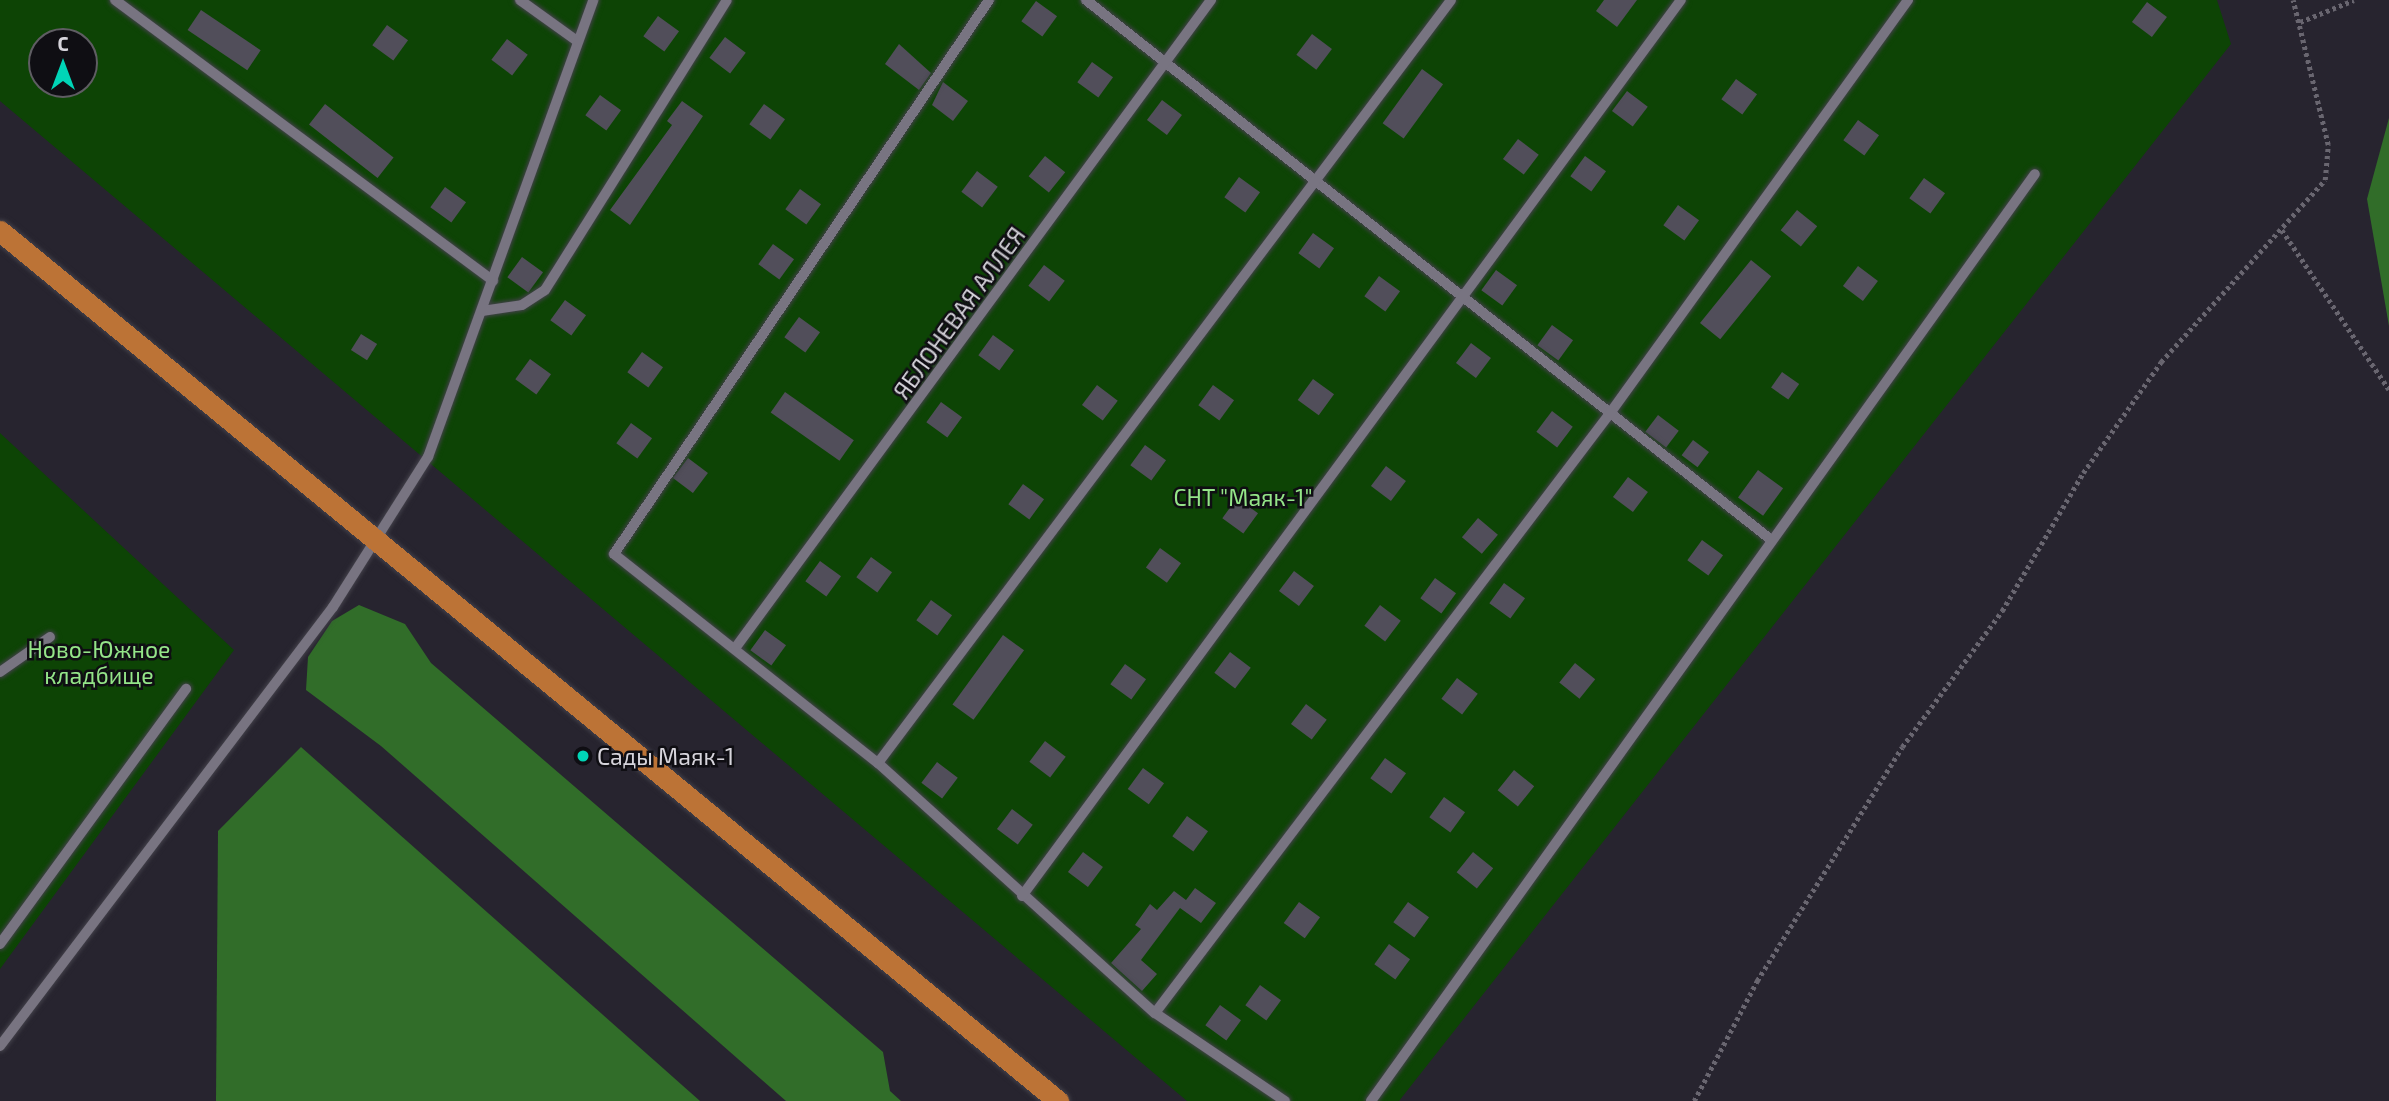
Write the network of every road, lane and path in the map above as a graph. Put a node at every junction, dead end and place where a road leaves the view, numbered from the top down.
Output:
1 (115, 0) edge
2 (520, 0) edge
3 (593, 0) edge
4 (727, 0) edge
5 (989, 0) edge
6 (1086, 0) edge
7 (1211, 0) edge
8 (1451, 0) edge
9 (1681, 0) edge
10 (1908, 0) edge
11 (2293, 0) edge
12 (2354, 0) edge
13 (2300, 22) junction
14 (577, 41) junction
15 (1165, 66) junction
16 (2035, 174) dead end
17 (1318, 184) junction
18 (2283, 230) junction
19 (0, 231) edge
20 (493, 281) junction
21 (1463, 300) junction
22 (482, 311) junction
23 (2389, 389) edge
24 (1608, 416) junction
25 (1769, 538) junction
26 (379, 539) junction
27 (50, 637) dead end
28 (736, 647) junction
29 (0, 672) edge
30 (186, 689) dead end
31 (877, 763) junction
32 (1022, 896) junction
33 (0, 944) edge
34 (1155, 1013) junction
35 (0, 1046) edge
36 (1058, 1101) edge
37 (1284, 1101) edge
38 (1371, 1101) edge
39 (1694, 1101) edge

1 - 20 lane
2 - 14 lane
3 - 14 lane
4 - 22 lane
5 - 28 lane
6 - 15 lane
7 - 15 lane, ЯБЛОНЕВАЯ АЛЛЕЯ
8 - 17 lane
9 - 21 lane
10 - 24 lane
11 - 13 path
12 - 13 path
13 - 18 path
14 - 20 lane
15 - 17 lane
15 - 28 lane, ЯБЛОНЕВАЯ АЛЛЕЯ
16 - 25 lane
17 - 21 lane
17 - 31 lane
18 - 23 path
18 - 39 path
19 - 26 highway
20 - 22 lane
21 - 24 lane
21 - 32 lane
22 - 26 lane
24 - 25 lane
24 - 34 lane
25 - 38 lane
26 - 35 lane
26 - 36 highway
27 - 29 lane
28 - 31 lane
30 - 33 lane
31 - 32 lane
32 - 34 lane
34 - 37 lane

